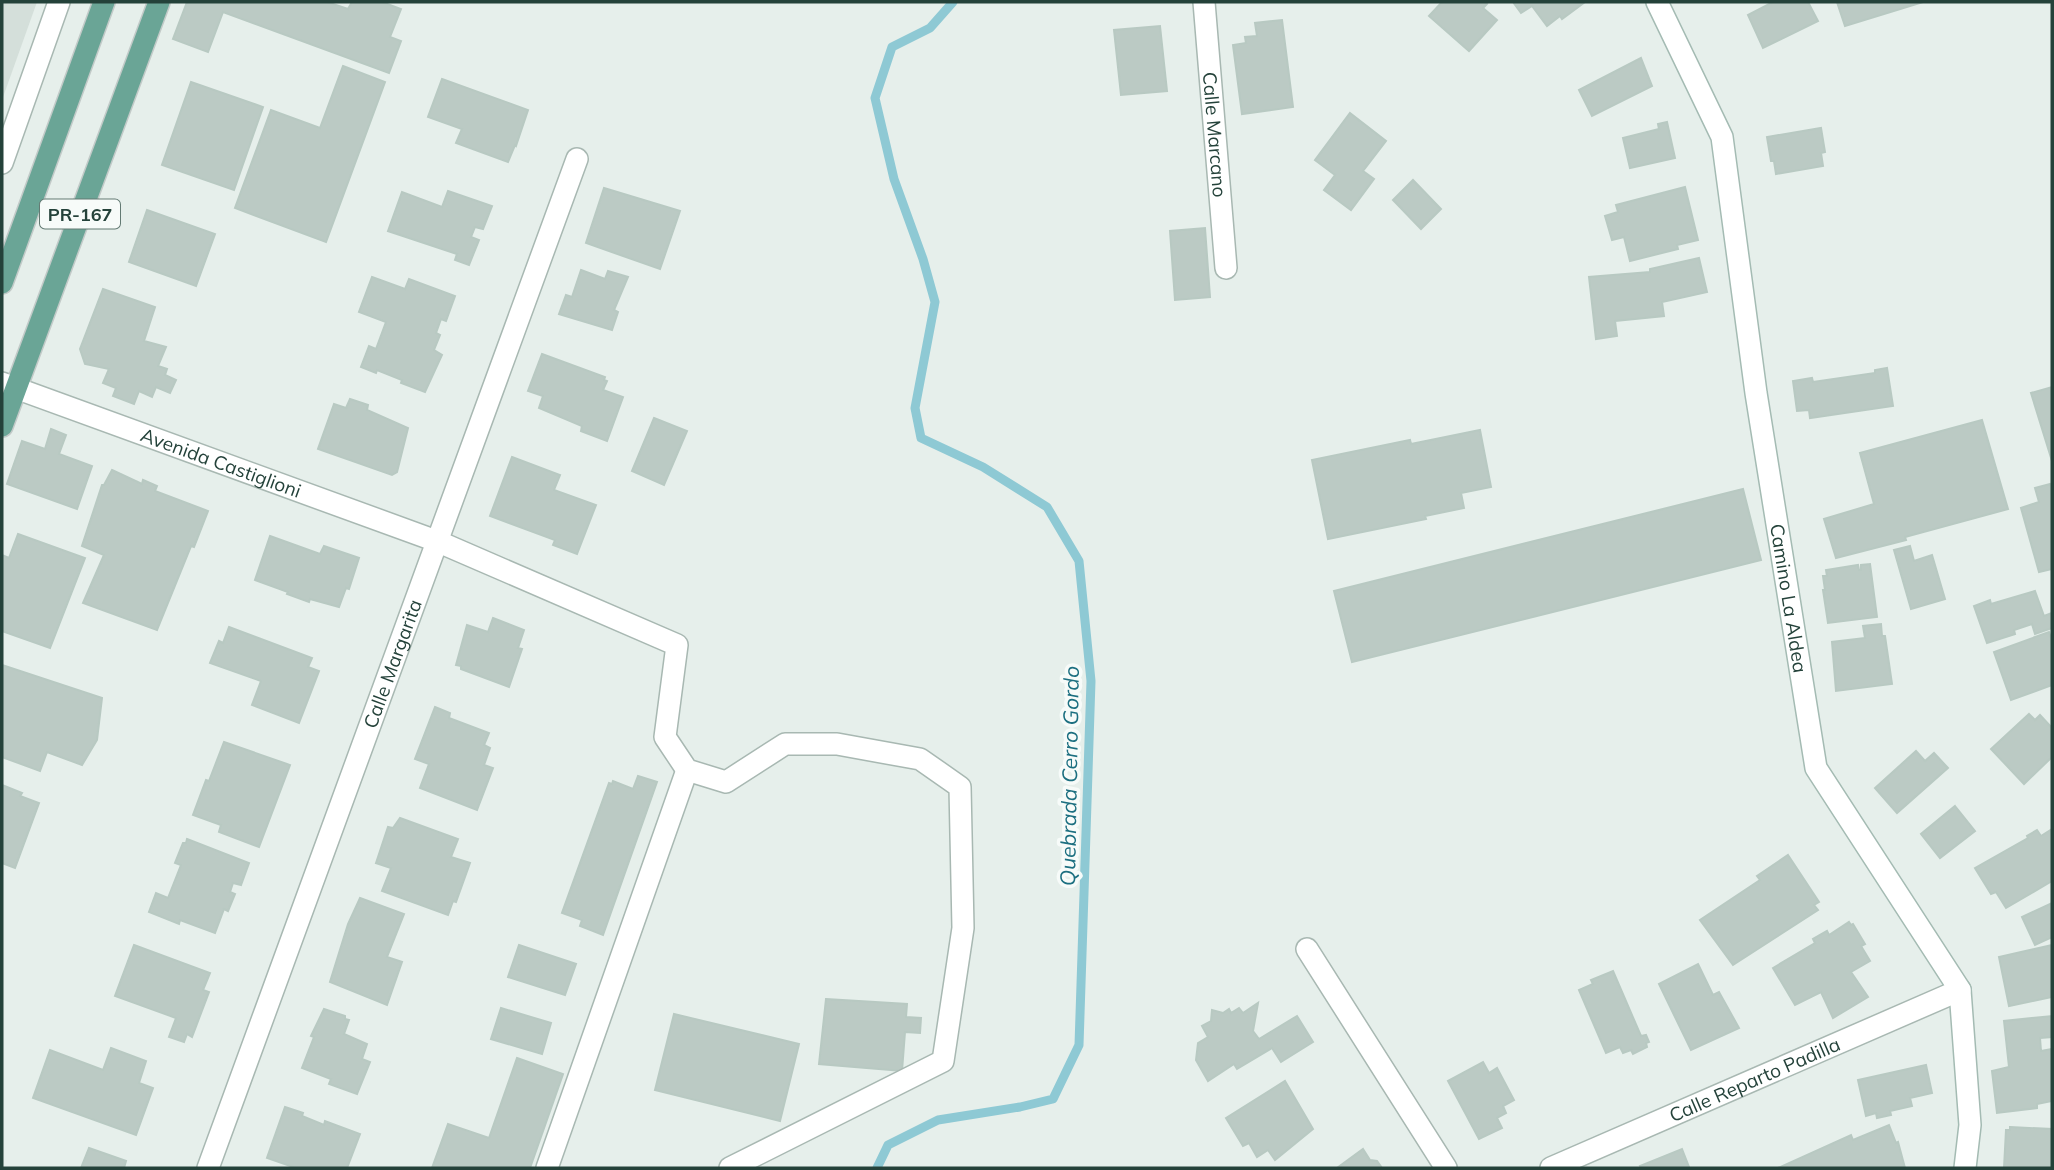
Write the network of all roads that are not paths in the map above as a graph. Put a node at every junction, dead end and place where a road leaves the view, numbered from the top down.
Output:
1 (59, 2) edge
2 (104, 2) edge
3 (159, 2) edge
4 (1204, 2) edge
5 (1657, 2) edge
6 (577, 159) dead end
7 (2, 163) edge
8 (1226, 268) dead end
9 (2, 283) edge
10 (9, 386) edge
11 (2, 426) edge
12 (439, 542) junction
13 (687, 770) junction
14 (1307, 948) dead end
15 (1960, 990) junction
16 (208, 1168) edge
17 (547, 1168) edge
18 (730, 1168) edge
19 (1446, 1168) edge
20 (1551, 1168) edge
21 (1965, 1168) edge

1 - 7 street
2 - 9 main road, PR-167
3 - 10 main road, PR-167
4 - 8 street, Calle Marcano
5 - 15 street, Camino La Aldea
6 - 12 street, Calle Margarita
10 - 11 main road, PR-167
10 - 12 street, Avenida Castiglioni
12 - 13 street, Avenida Castiglioni
12 - 16 street, Calle Margarita
13 - 17 street
13 - 18 street
14 - 19 street
15 - 20 street, Calle Reparto Padilla
15 - 21 street, Camino La Aldea

